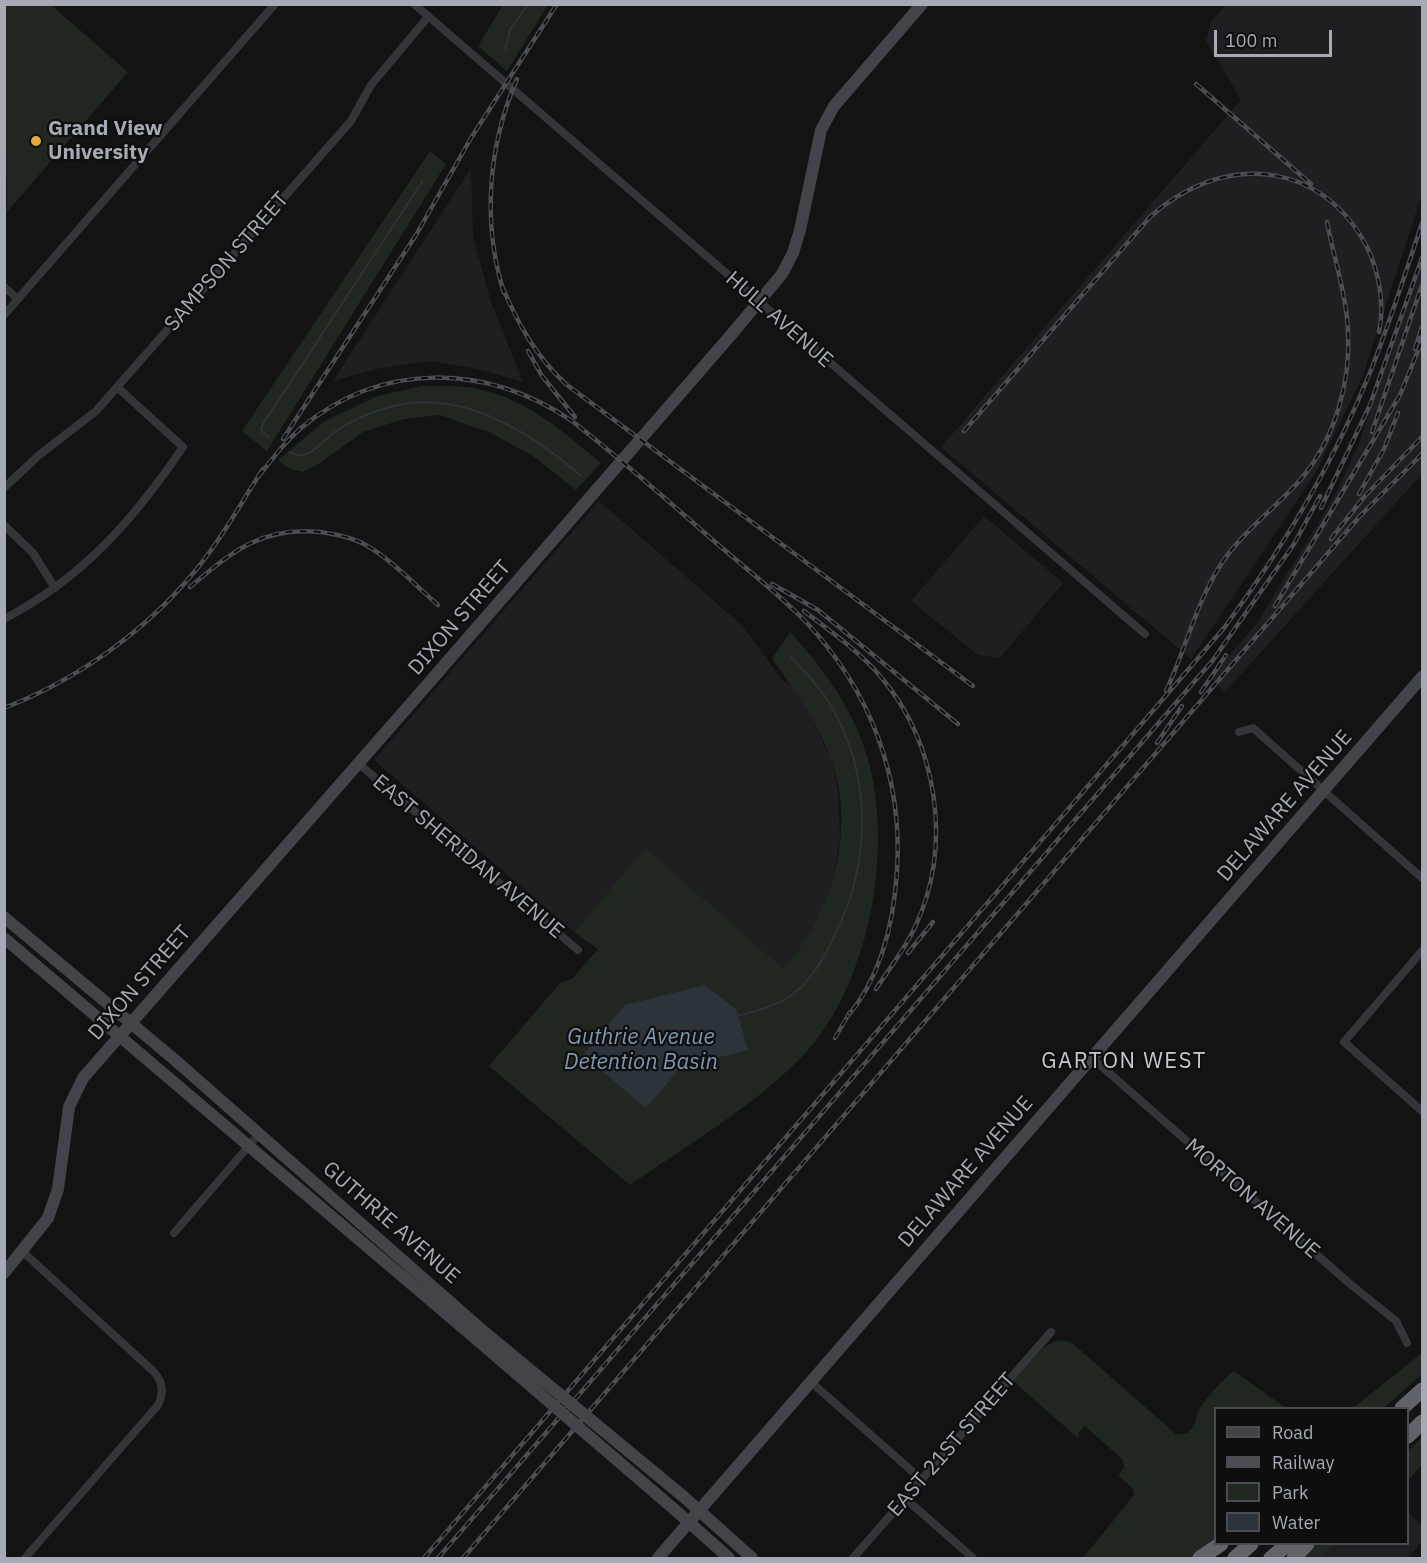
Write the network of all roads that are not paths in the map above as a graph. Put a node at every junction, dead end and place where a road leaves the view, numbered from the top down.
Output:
1 (275, 4) edge
2 (414, 4) edge
3 (922, 4) edge
4 (428, 17) junction
5 (4, 287) edge
6 (18, 299) junction
7 (759, 303) junction
8 (4, 315) edge
9 (117, 387) junction
10 (4, 488) edge
11 (4, 525) edge
12 (55, 588) junction
13 (4, 619) edge
14 (1145, 634) dead end
15 (1422, 677) edge
16 (1239, 732) dead end
17 (359, 764) junction
18 (1324, 791) junction
19 (1422, 878) edge
20 (4, 917) edge
21 (4, 938) edge
22 (578, 950) dead end
23 (1422, 951) edge
24 (130, 1024) junction
25 (119, 1036) junction
26 (1092, 1058) junction
27 (1422, 1111) edge
28 (259, 1134) junction
29 (248, 1147) junction
30 (174, 1233) dead end
31 (23, 1252) junction
32 (4, 1273) edge
33 (1051, 1332) dead end
34 (480, 1335) junction
35 (1407, 1343) dead end
36 (811, 1382) junction
37 (1422, 1390) edge
38 (1403, 1407) edge
39 (1422, 1422) edge
40 (1409, 1434) edge
41 (922, 1480) junction
42 (906, 1499) junction
43 (699, 1511) junction
44 (689, 1523) junction
45 (1220, 1545) edge
46 (1250, 1545) edge
47 (1287, 1545) edge
48 (1306, 1545) edge
49 (24, 1558) edge
50 (658, 1558) edge
51 (729, 1558) edge
52 (752, 1558) edge
53 (853, 1558) edge
54 (973, 1558) edge
55 (1200, 1558) edge
56 (1235, 1558) edge
57 (1271, 1558) edge
58 (1294, 1558) edge

1 - 6 street
2 - 4 street, HULL AVENUE
3 - 7 main road, DIXON STREET
4 - 7 street, HULL AVENUE
4 - 9 street, SAMPSON STREET
5 - 6 street
6 - 8 street
7 - 14 street, HULL AVENUE
7 - 17 main road, DIXON STREET
9 - 10 street, SAMPSON STREET
9 - 12 street
11 - 12 street
12 - 13 street
15 - 18 main road, DELAWARE AVENUE
16 - 18 street
17 - 22 street, EAST SHERIDAN AVENUE
17 - 24 main road, DIXON STREET
18 - 19 street
18 - 26 main road, DELAWARE AVENUE
20 - 24 main road, GUTHRIE AVENUE
21 - 25 main road, GUTHRIE AVENUE
23 - 27 street
24 - 25 main road, DIXON STREET
24 - 28 main road, GUTHRIE AVENUE
25 - 29 main road, GUTHRIE AVENUE
25 - 31 main road, DIXON STREET
26 - 35 street, MORTON AVENUE
26 - 36 main road, DELAWARE AVENUE
28 - 29 street
28 - 34 main road, GUTHRIE AVENUE
29 - 30 street
29 - 34 main road, GUTHRIE AVENUE
31 - 32 main road, DIXON STREET
31 - 49 street
33 - 41 street, EAST 21ST STREET
34 - 43 main road, GUTHRIE AVENUE, bridge
34 - 44 main road, GUTHRIE AVENUE, bridge
36 - 41 street
36 - 43 main road, DELAWARE AVENUE
37 - 38 highway
39 - 40 highway
41 - 42 street, EAST 21ST STREET
42 - 53 street, EAST 21ST STREET
42 - 54 street
43 - 44 main road, DELAWARE AVENUE
43 - 52 main road, GUTHRIE AVENUE
44 - 50 main road, DELAWARE AVENUE
44 - 51 main road, GUTHRIE AVENUE
45 - 55 highway
46 - 56 highway
47 - 57 highway
48 - 58 highway

